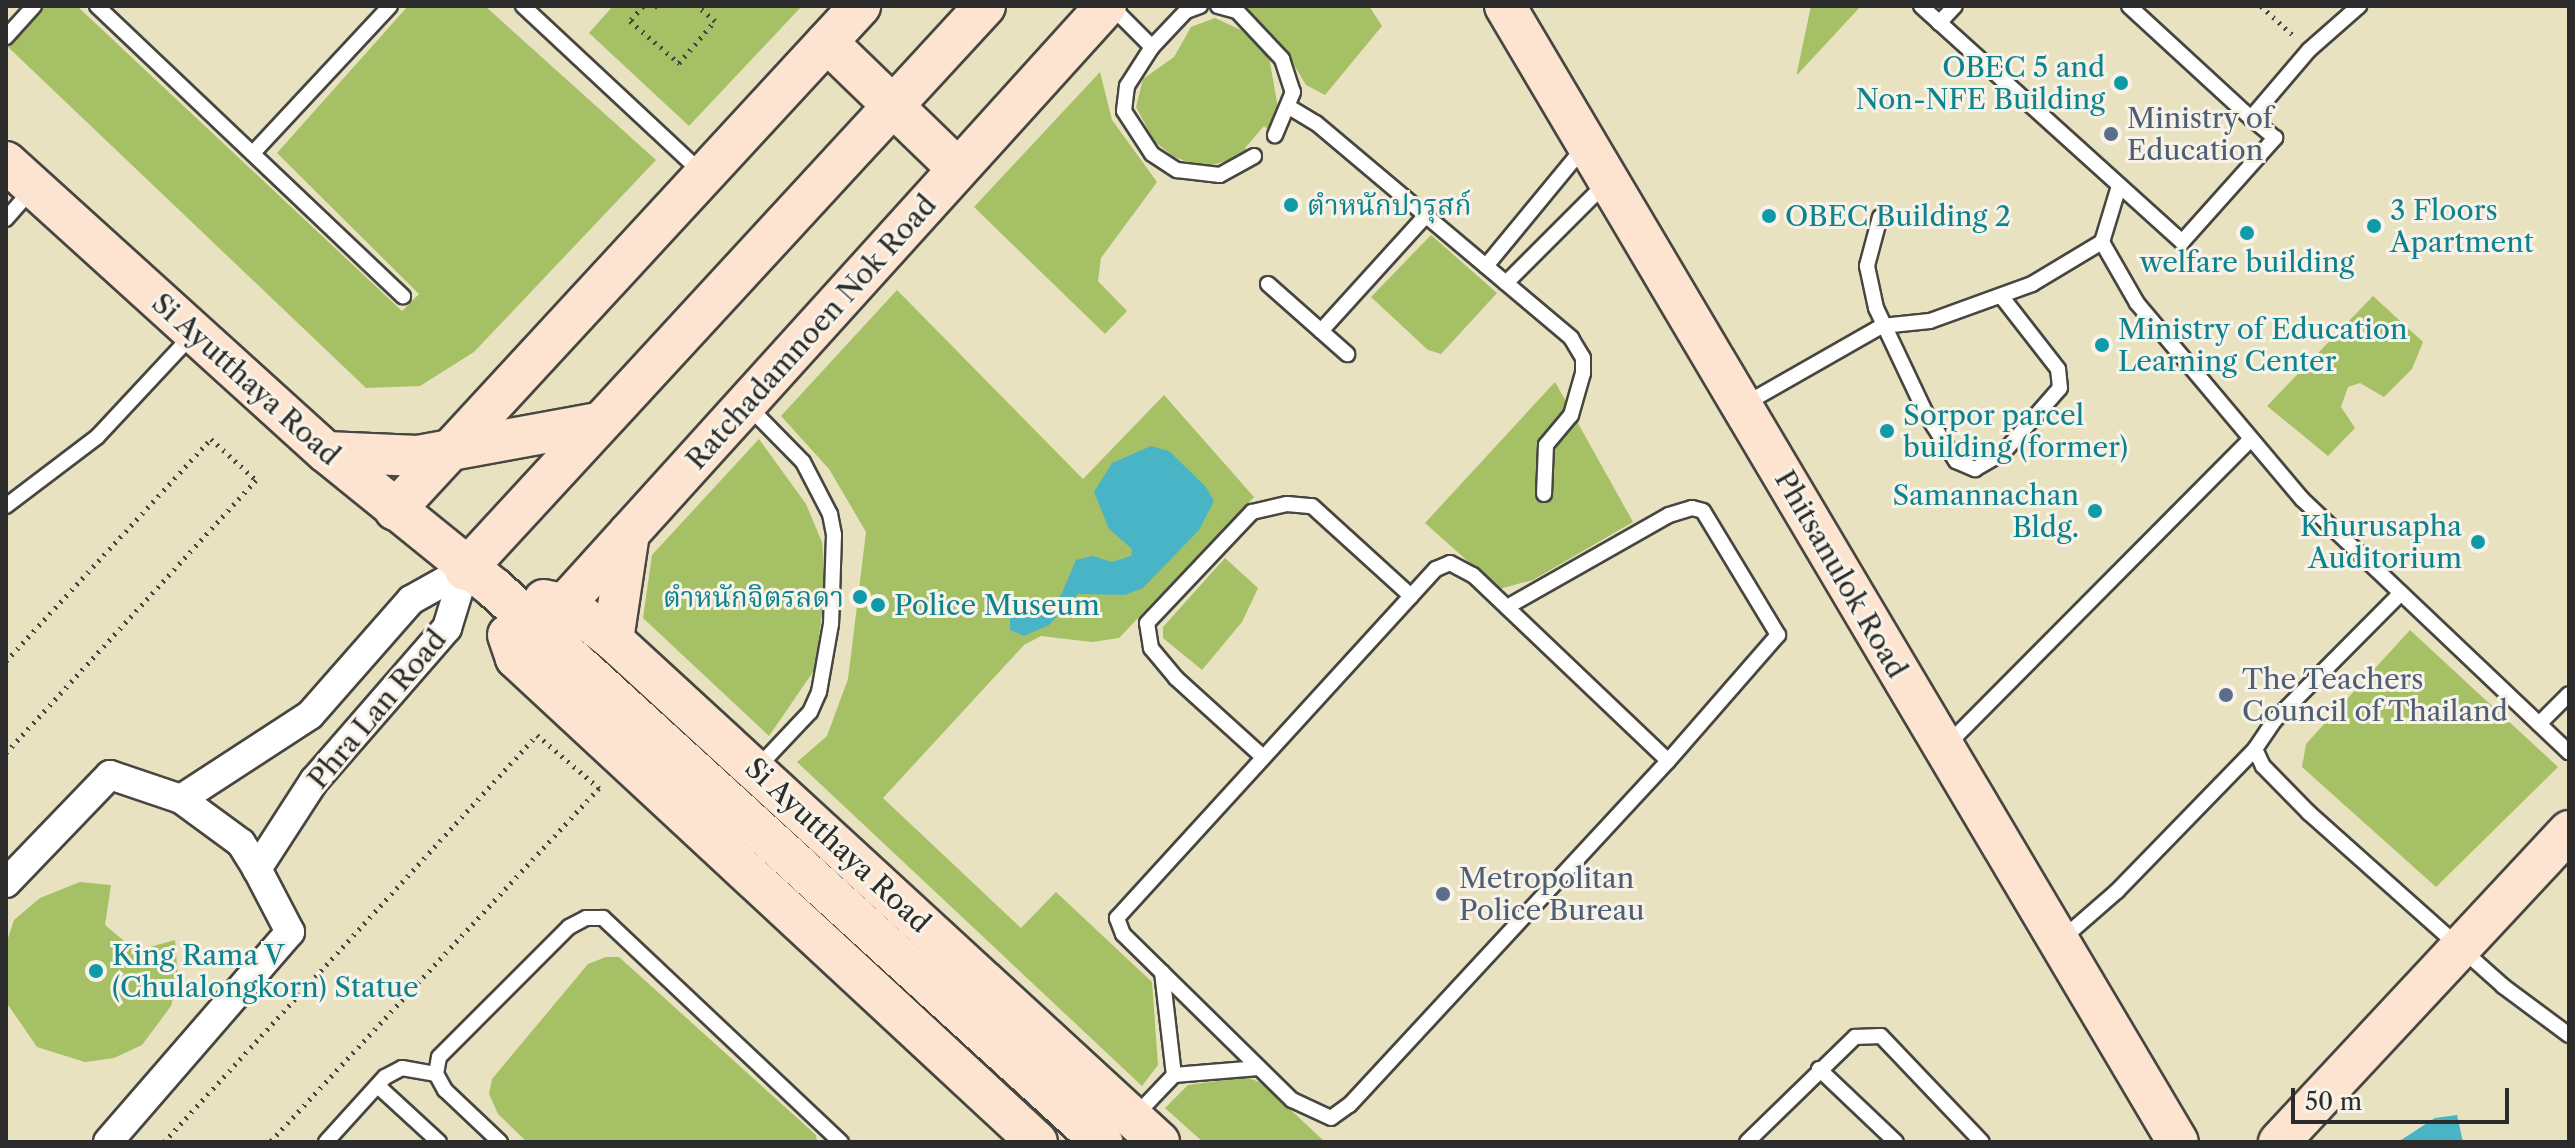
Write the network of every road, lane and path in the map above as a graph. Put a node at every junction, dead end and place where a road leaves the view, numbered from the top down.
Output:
1 (34, 6) edge
2 (97, 6) edge
3 (390, 6) edge
4 (523, 6) edge
5 (643, 6) edge
6 (698, 6) edge
7 (714, 6) edge
8 (860, 6) edge
9 (985, 6) edge
10 (1108, 6) edge
11 (1200, 6) edge
12 (1218, 6) edge
13 (1505, 6) edge
14 (1921, 6) edge
15 (1955, 6) edge
16 (2129, 6) edge
17 (2261, 6) edge
18 (2359, 6) edge
19 (540, 12) edge
20 (707, 14) junction
21 (1939, 23) junction
22 (6, 37) edge
23 (827, 42) junction
24 (1152, 47) junction
25 (2309, 50) junction
26 (893, 105) junction
27 (1289, 107) junction
28 (2251, 118) junction
29 (1275, 135) dead end
30 (1587, 144) junction
31 (253, 153) junction
32 (1254, 156) dead end
33 (957, 168) junction
34 (704, 174) junction
35 (20, 175) edge
36 (1608, 181) junction
37 (2119, 186) junction
38 (1426, 215) junction
39 (1880, 217) dead end
40 (6, 219) edge
41 (2102, 242) junction
42 (1486, 266) junction
43 (1506, 283) junction
44 (1268, 284) dead end
45 (403, 296) dead end
46 (2002, 297) junction
47 (1882, 326) junction
48 (1321, 331) junction
49 (194, 332) junction
50 (1347, 354) dead end
51 (748, 405) junction
52 (1742, 406) junction
53 (482, 412) junction
54 (598, 423) junction
55 (2250, 440) junction
56 (449, 450) junction
57 (326, 452) junction
58 (1544, 494) dead end
59 (6, 506) edge
60 (395, 510) junction
61 (629, 533) junction
62 (479, 579) junction
63 (2401, 593) junction
64 (1411, 596) junction
65 (1507, 607) junction
66 (542, 632) junction
67 (613, 640) junction
68 (6, 661) edge
69 (2569, 694) edge
70 (2539, 724) junction
71 (1943, 749) junction
72 (2255, 749) junction
73 (2569, 752) edge
74 (6, 753) edge
75 (1263, 757) junction
76 (1668, 761) junction
77 (756, 769) junction
78 (668, 772) junction
79 (181, 799) junction
80 (727, 801) junction
81 (2569, 831) edge
82 (257, 869) junction
83 (8, 877) edge
84 (2060, 941) junction
85 (2459, 948) junction
86 (1162, 972) junction
87 (979, 1031) junction
88 (2569, 1035) edge
89 (951, 1062) junction
90 (1259, 1068) junction
91 (1819, 1069) junction
92 (436, 1074) junction
93 (1174, 1075) junction
94 (378, 1086) junction
95 (1134, 1134) edge
96 (108, 1142) edge
97 (164, 1142) edge
98 (270, 1142) edge
99 (326, 1142) edge
100 (439, 1142) edge
101 (500, 1142) edge
102 (841, 1142) edge
103 (1037, 1142) edge
104 (1102, 1142) edge
105 (1747, 1142) edge
106 (1896, 1142) edge
107 (1982, 1142) edge
108 (2178, 1142) edge
109 (2279, 1142) edge

1 - 22 lane
2 - 31 lane
3 - 31 lane
4 - 19 lane
5 - 20 path
6 - 20 path
7 - 20 path
8 - 23 main road
9 - 26 main road
10 - 24 lane
10 - 33 main road, Ratchadamnoen Nok Road
11 - 24 lane
12 - 27 lane
13 - 30 main road, Phitsanulok Road
14 - 21 lane
15 - 21 lane
16 - 28 lane
17 - 25 path
18 - 25 lane
19 - 34 lane
21 - 37 lane
23 - 26 main road
23 - 34 main road
24 - 32 lane
25 - 28 lane
26 - 33 main road
26 - 54 main road
27 - 29 lane
27 - 38 lane
28 - 37 lane
30 - 36 main road, Phitsanulok Road
30 - 42 lane
31 - 45 lane
33 - 51 main road, Ratchadamnoen Nok Road
34 - 53 main road
35 - 40 lane
35 - 49 main road, Si Ayutthaya Road
36 - 43 lane
36 - 52 main road, Phitsanulok Road
37 - 41 lane
38 - 42 lane
38 - 48 lane
39 - 47 lane
41 - 46 lane
41 - 55 lane
42 - 43 lane
43 - 58 lane
44 - 48 lane
46 - 47 lane
46 - 47 lane
47 - 52 lane
48 - 50 lane
49 - 57 main road, Si Ayutthaya Road
49 - 59 lane
51 - 61 main road, Ratchadamnoen Nok Road
51 - 77 lane
52 - 71 main road, Phitsanulok Road
53 - 56 main road
53 - 57 main road
54 - 56 main road
54 - 62 main road
55 - 63 lane
55 - 71 lane
56 - 57 main road
56 - 60 main road
57 - 60 main road, Si Ayutthaya Road
60 - 62 main road, Si Ayutthaya Road
61 - 66 main road, Ratchadamnoen Nok Road
61 - 67 main road
62 - 66 main road
62 - 66 main road, Si Ayutthaya Road
62 - 79 street, Phra Lan Road
62 - 82 street, Phra Lan Road
63 - 70 lane
63 - 72 lane
64 - 65 lane
64 - 75 lane
64 - 75 lane
65 - 76 lane
65 - 76 lane
66 - 67 main road, Si Ayutthaya Road
66 - 78 main road, Si Ayutthaya Road
67 - 77 main road, Si Ayutthaya Road
68 - 74 path
69 - 70 lane
70 - 73 lane
71 - 84 main road, Phitsanulok Road
72 - 84 lane
72 - 85 lane
75 - 86 lane
76 - 90 lane
77 - 80 main road
77 - 95 main road, Si Ayutthaya Road
78 - 80 main road, Si Ayutthaya Road
78 - 89 main road, Si Ayutthaya Road
79 - 82 street
79 - 83 street
80 - 87 main road, Si Ayutthaya Road
81 - 85 main road
82 - 96 street
84 - 108 main road, Phitsanulok Road
85 - 88 lane
85 - 109 main road
86 - 90 lane
86 - 93 lane
87 - 89 main road
87 - 104 main road, Si Ayutthaya Road
89 - 103 main road, Si Ayutthaya Road
90 - 93 lane
91 - 105 lane
91 - 106 lane
91 - 107 lane
92 - 94 lane
92 - 101 lane
92 - 102 lane
93 - 95 lane
94 - 99 lane
94 - 100 lane
97 - 98 path

